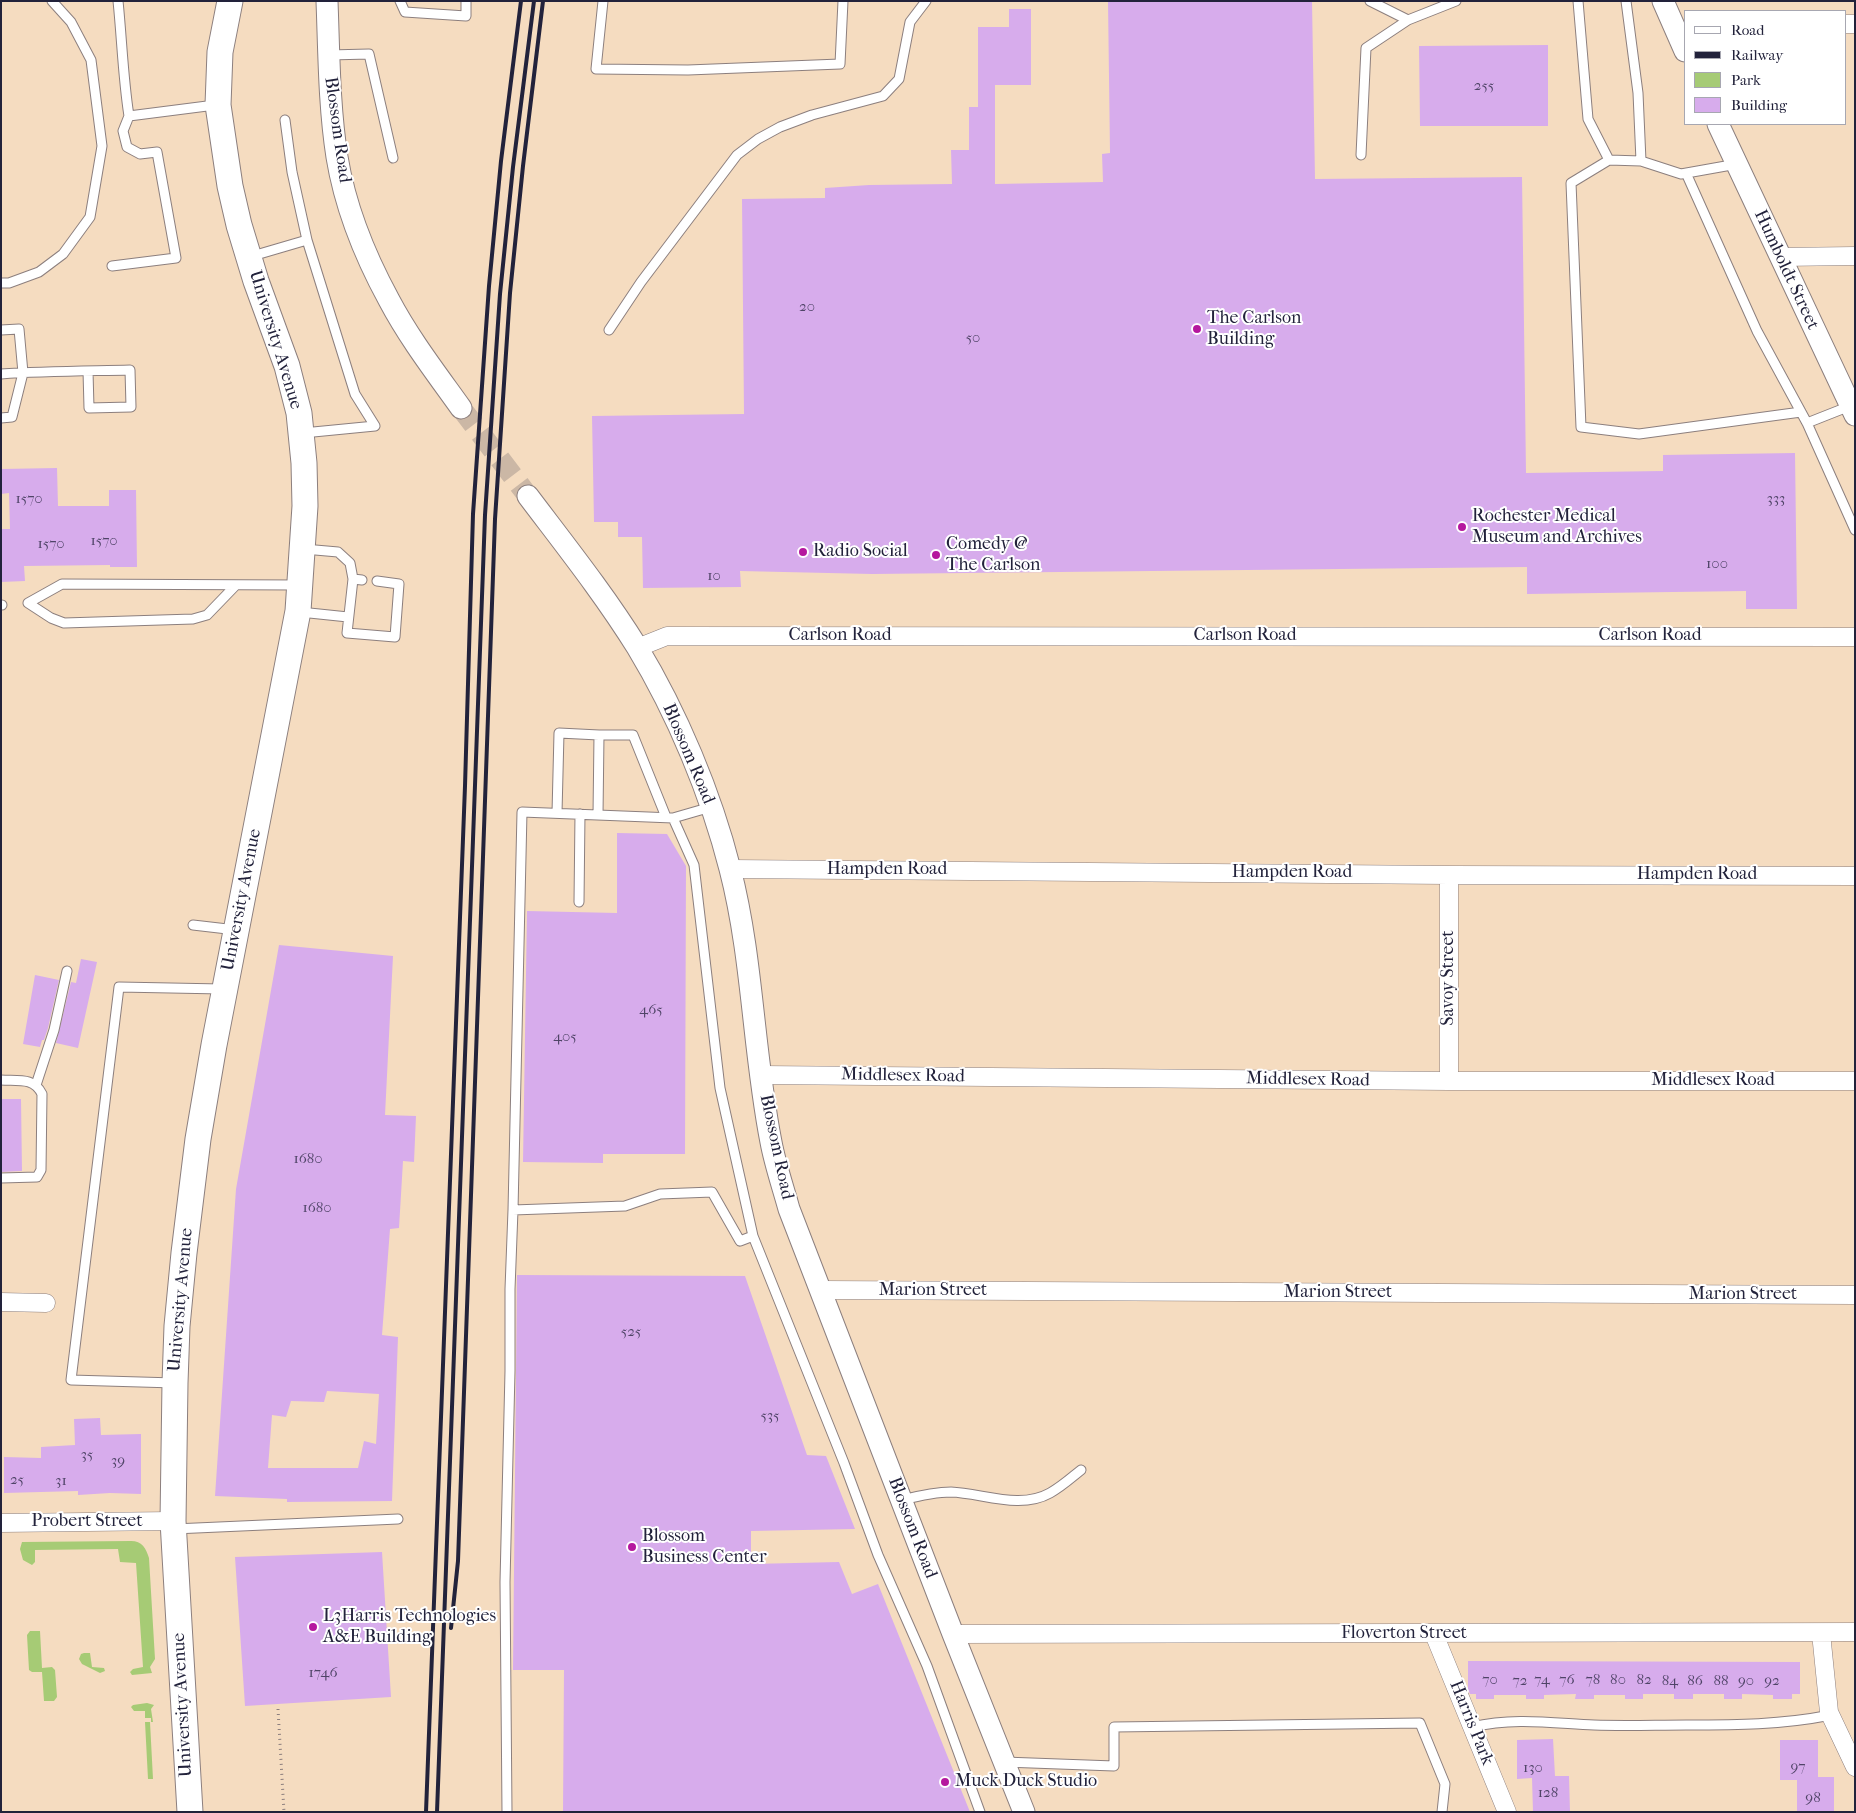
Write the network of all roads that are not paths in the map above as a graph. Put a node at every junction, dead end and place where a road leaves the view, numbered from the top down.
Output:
1 (52, 1) edge
2 (118, 1) edge
3 (230, 1) edge
4 (327, 1) edge
5 (400, 1) edge
6 (466, 1) edge
7 (602, 1) edge
8 (843, 1) edge
9 (926, 1) edge
10 (1370, 1) edge
11 (1456, 1) edge
12 (1578, 1) edge
13 (1626, 1) edge
14 (1663, 1) edge
15 (1408, 20) junction
16 (1679, 25) edge
17 (1684, 47) edge
18 (328, 54) junction
19 (218, 105) junction
20 (129, 116) junction
21 (285, 120) dead end
22 (1718, 125) edge
23 (1361, 156) dead end
24 (393, 158) dead end
25 (1609, 160) junction
26 (1641, 161) junction
27 (1737, 164) junction
28 (1686, 173) junction
29 (308, 240) junction
30 (1855, 256) edge
31 (249, 257) junction
32 (1780, 257) junction
33 (112, 266) dead end
34 (1, 283) edge
35 (1, 330) edge
36 (609, 330) dead end
37 (88, 371) junction
38 (23, 372) junction
39 (1, 374) edge
40 (461, 408) tunnel mouth
41 (1853, 410) edge
42 (1801, 412) junction
43 (1, 418) edge
44 (1807, 424) junction
45 (301, 433) junction
46 (528, 496) tunnel mouth
47 (1855, 530) edge
48 (303, 549) junction
49 (377, 581) dead end
50 (236, 585) junction
51 (299, 585) junction
52 (298, 611) junction
53 (348, 618) junction
54 (1855, 637) edge
55 (637, 648) junction
56 (600, 735) junction
57 (712, 807) junction
58 (557, 813) junction
59 (580, 814) junction
60 (598, 815) junction
61 (670, 817) junction
62 (730, 869) junction
63 (1449, 875) junction
64 (1855, 876) edge
65 (578, 902) dead end
66 (193, 925) dead end
67 (236, 930) junction
68 (67, 971) dead end
69 (225, 989) junction
70 (761, 1075) junction
71 (1, 1080) edge
72 (1449, 1081) junction
73 (1855, 1081) edge
74 (36, 1085) junction
75 (1, 1178) edge
76 (513, 1210) junction
77 (753, 1236) junction
78 (821, 1290) junction
79 (1855, 1295) edge
80 (1, 1302) edge
81 (46, 1302) dead end
82 (175, 1383) junction
83 (1081, 1470) dead end
84 (902, 1500) junction
85 (398, 1519) dead end
86 (1, 1523) edge
87 (173, 1525) junction
88 (1821, 1632) junction
89 (1855, 1632) edge
90 (953, 1634) junction
91 (1434, 1634) junction
92 (1831, 1714) junction
93 (1472, 1727) junction
94 (1004, 1762) junction
95 (1855, 1767) edge
96 (190, 1812) edge
97 (507, 1812) edge
98 (980, 1812) edge
99 (1024, 1812) edge
100 (1442, 1812) edge
101 (1507, 1812) edge

1 - 34 lane
2 - 20 lane
3 - 19 main road, University Avenue
4 - 18 street, Blossom Road
5 - 6 lane
7 - 8 lane
9 - 36 lane
10 - 15 lane
11 - 15 lane
12 - 25 lane
13 - 26 lane
14 - 16 street
15 - 23 lane
16 - 17 street
18 - 24 lane
18 - 40 street, Blossom Road
19 - 20 lane
19 - 31 main road, University Avenue
20 - 33 lane
21 - 29 lane
22 - 27 street, Humboldt Street
25 - 26 lane
25 - 42 lane
26 - 28 lane
27 - 28 lane
27 - 32 street, Humboldt Street
28 - 42 lane
29 - 31 lane
29 - 45 lane
30 - 32 street
31 - 45 main road, University Avenue
32 - 41 street, Humboldt Street
35 - 38 lane
37 - 37 lane
37 - 38 lane
38 - 39 lane
38 - 43 lane
41 - 44 lane
42 - 44 lane
44 - 47 lane
45 - 48 main road, University Avenue
46 - 55 street, Blossom Road
48 - 51 main road, University Avenue
48 - 53 lane
49 - 53 lane
50 - 50 lane
50 - 51 lane
51 - 52 main road, University Avenue
52 - 53 lane
52 - 67 main road, University Avenue
54 - 55 street, Carlson Road
55 - 57 street, Blossom Road
56 - 58 lane
56 - 60 lane
56 - 61 lane
57 - 61 lane
57 - 62 street, Blossom Road
58 - 59 lane
58 - 76 lane
59 - 60 lane
59 - 65 lane
60 - 61 lane
61 - 77 lane
62 - 63 street, Hampden Road
62 - 70 street, Blossom Road
63 - 64 street, Hampden Road
63 - 72 street, Savoy Street
66 - 67 lane
67 - 69 main road, University Avenue
68 - 74 lane
69 - 82 main road, University Avenue
69 - 82 lane
70 - 72 street, Middlesex Road
70 - 78 street, Blossom Road
71 - 74 lane
72 - 73 street, Middlesex Road
74 - 75 lane
76 - 77 lane
76 - 97 lane
77 - 98 lane
78 - 79 street, Marion Street
78 - 84 street, Blossom Road
80 - 81 street
82 - 87 main road, University Avenue
83 - 84 lane
84 - 90 street, Blossom Road
85 - 87 lane
86 - 87 street, Probert Street
87 - 96 main road, University Avenue
88 - 89 street, Floverton Street
88 - 91 street, Floverton Street
88 - 92 street
90 - 91 street, Floverton Street
90 - 94 street, Blossom Road
91 - 93 street, Harris Park
92 - 93 lane
92 - 95 street
93 - 101 street, Harris Park
94 - 99 street, Blossom Road
94 - 100 lane

